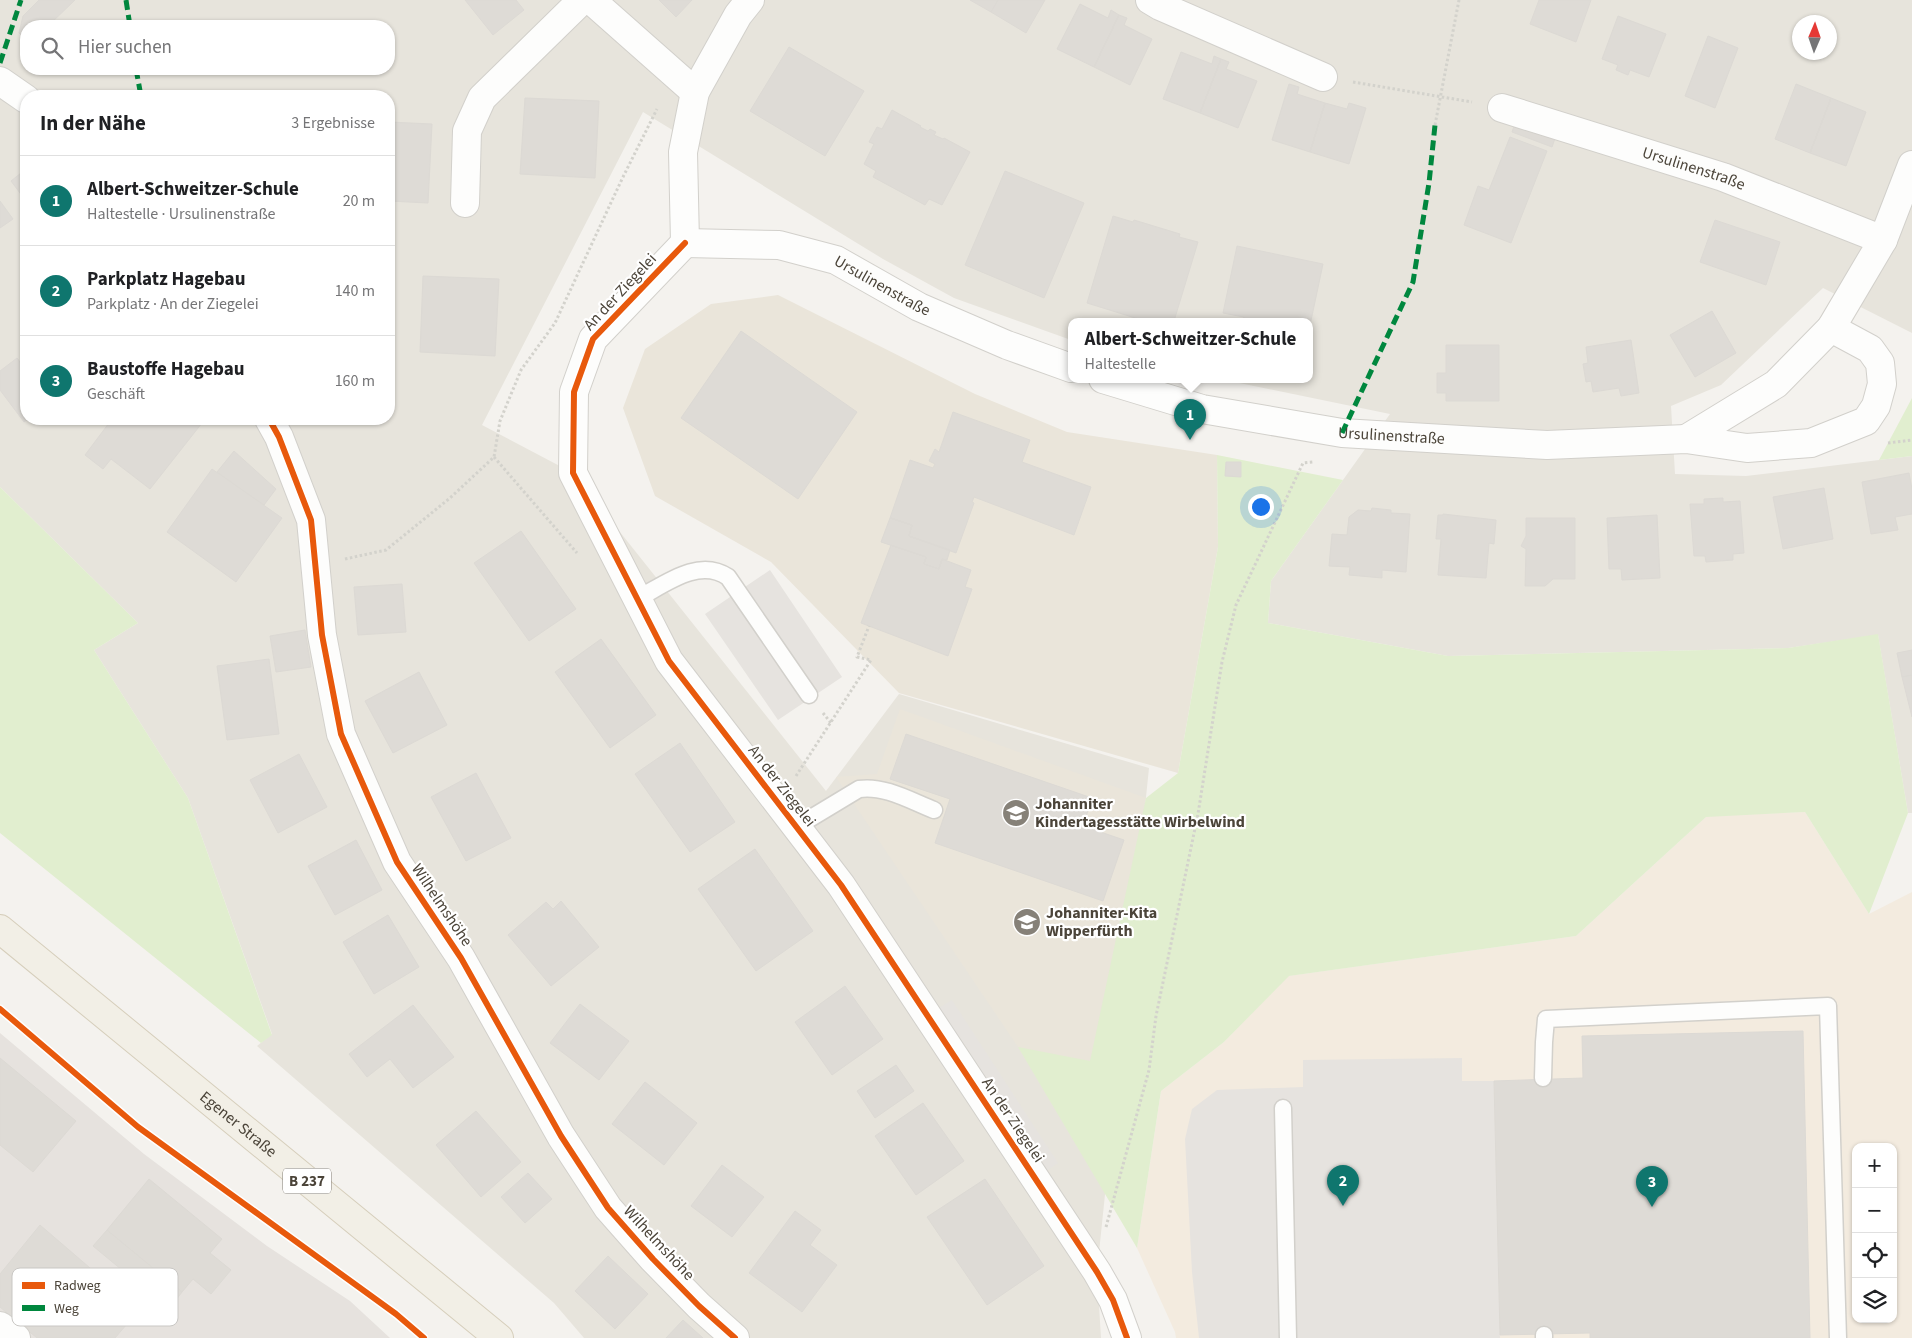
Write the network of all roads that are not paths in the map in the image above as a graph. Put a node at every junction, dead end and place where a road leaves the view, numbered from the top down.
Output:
1 (582, 0) edge
2 (591, 0) edge
3 (750, 0) edge
4 (1150, 0) edge
5 (1323, 77) road end
6 (0, 81) edge
7 (685, 83) junction
8 (20, 94) edge
9 (1502, 108) dead end
10 (1912, 164) edge
11 (465, 203) dead end
12 (1883, 240) junction
13 (685, 242) junction
14 (1831, 328) junction
15 (1068, 367) edge
16 (1116, 383) edge
17 (272, 425) edge
18 (1686, 439) junction
19 (637, 599) junction
20 (809, 695) dead end
21 (934, 810) dead end
22 (796, 827) junction
23 (0, 928) edge
24 (1543, 1078) dead end
25 (1283, 1108) dead end
26 (0, 1326) edge
27 (16, 1338) edge
28 (499, 1338) edge
29 (735, 1338) edge
30 (1127, 1338) edge
31 (1288, 1338) edge
32 (1838, 1338) edge

1 - 11 street
2 - 7 street
3 - 7 street
4 - 5 street
6 - 8 street
7 - 13 street
9 - 12 street, Ursulinenstraße
10 - 12 street, Ursulinenstraße
12 - 14 street, Ursulinenstraße
13 - 15 street, Ursulinenstraße
13 - 19 street, An der Ziegelei
14 - 18 street, Ursulinenstraße
14 - 18 street, Ursulinenstraße
16 - 18 street, Ursulinenstraße
17 - 29 street, Wilhelmshöhe
19 - 20 lane
19 - 22 street, An der Ziegelei
21 - 22 lane
22 - 30 street, An der Ziegelei
23 - 28 main road, Egener Straße / B 237
24 - 32 lane
25 - 31 lane
26 - 27 street

